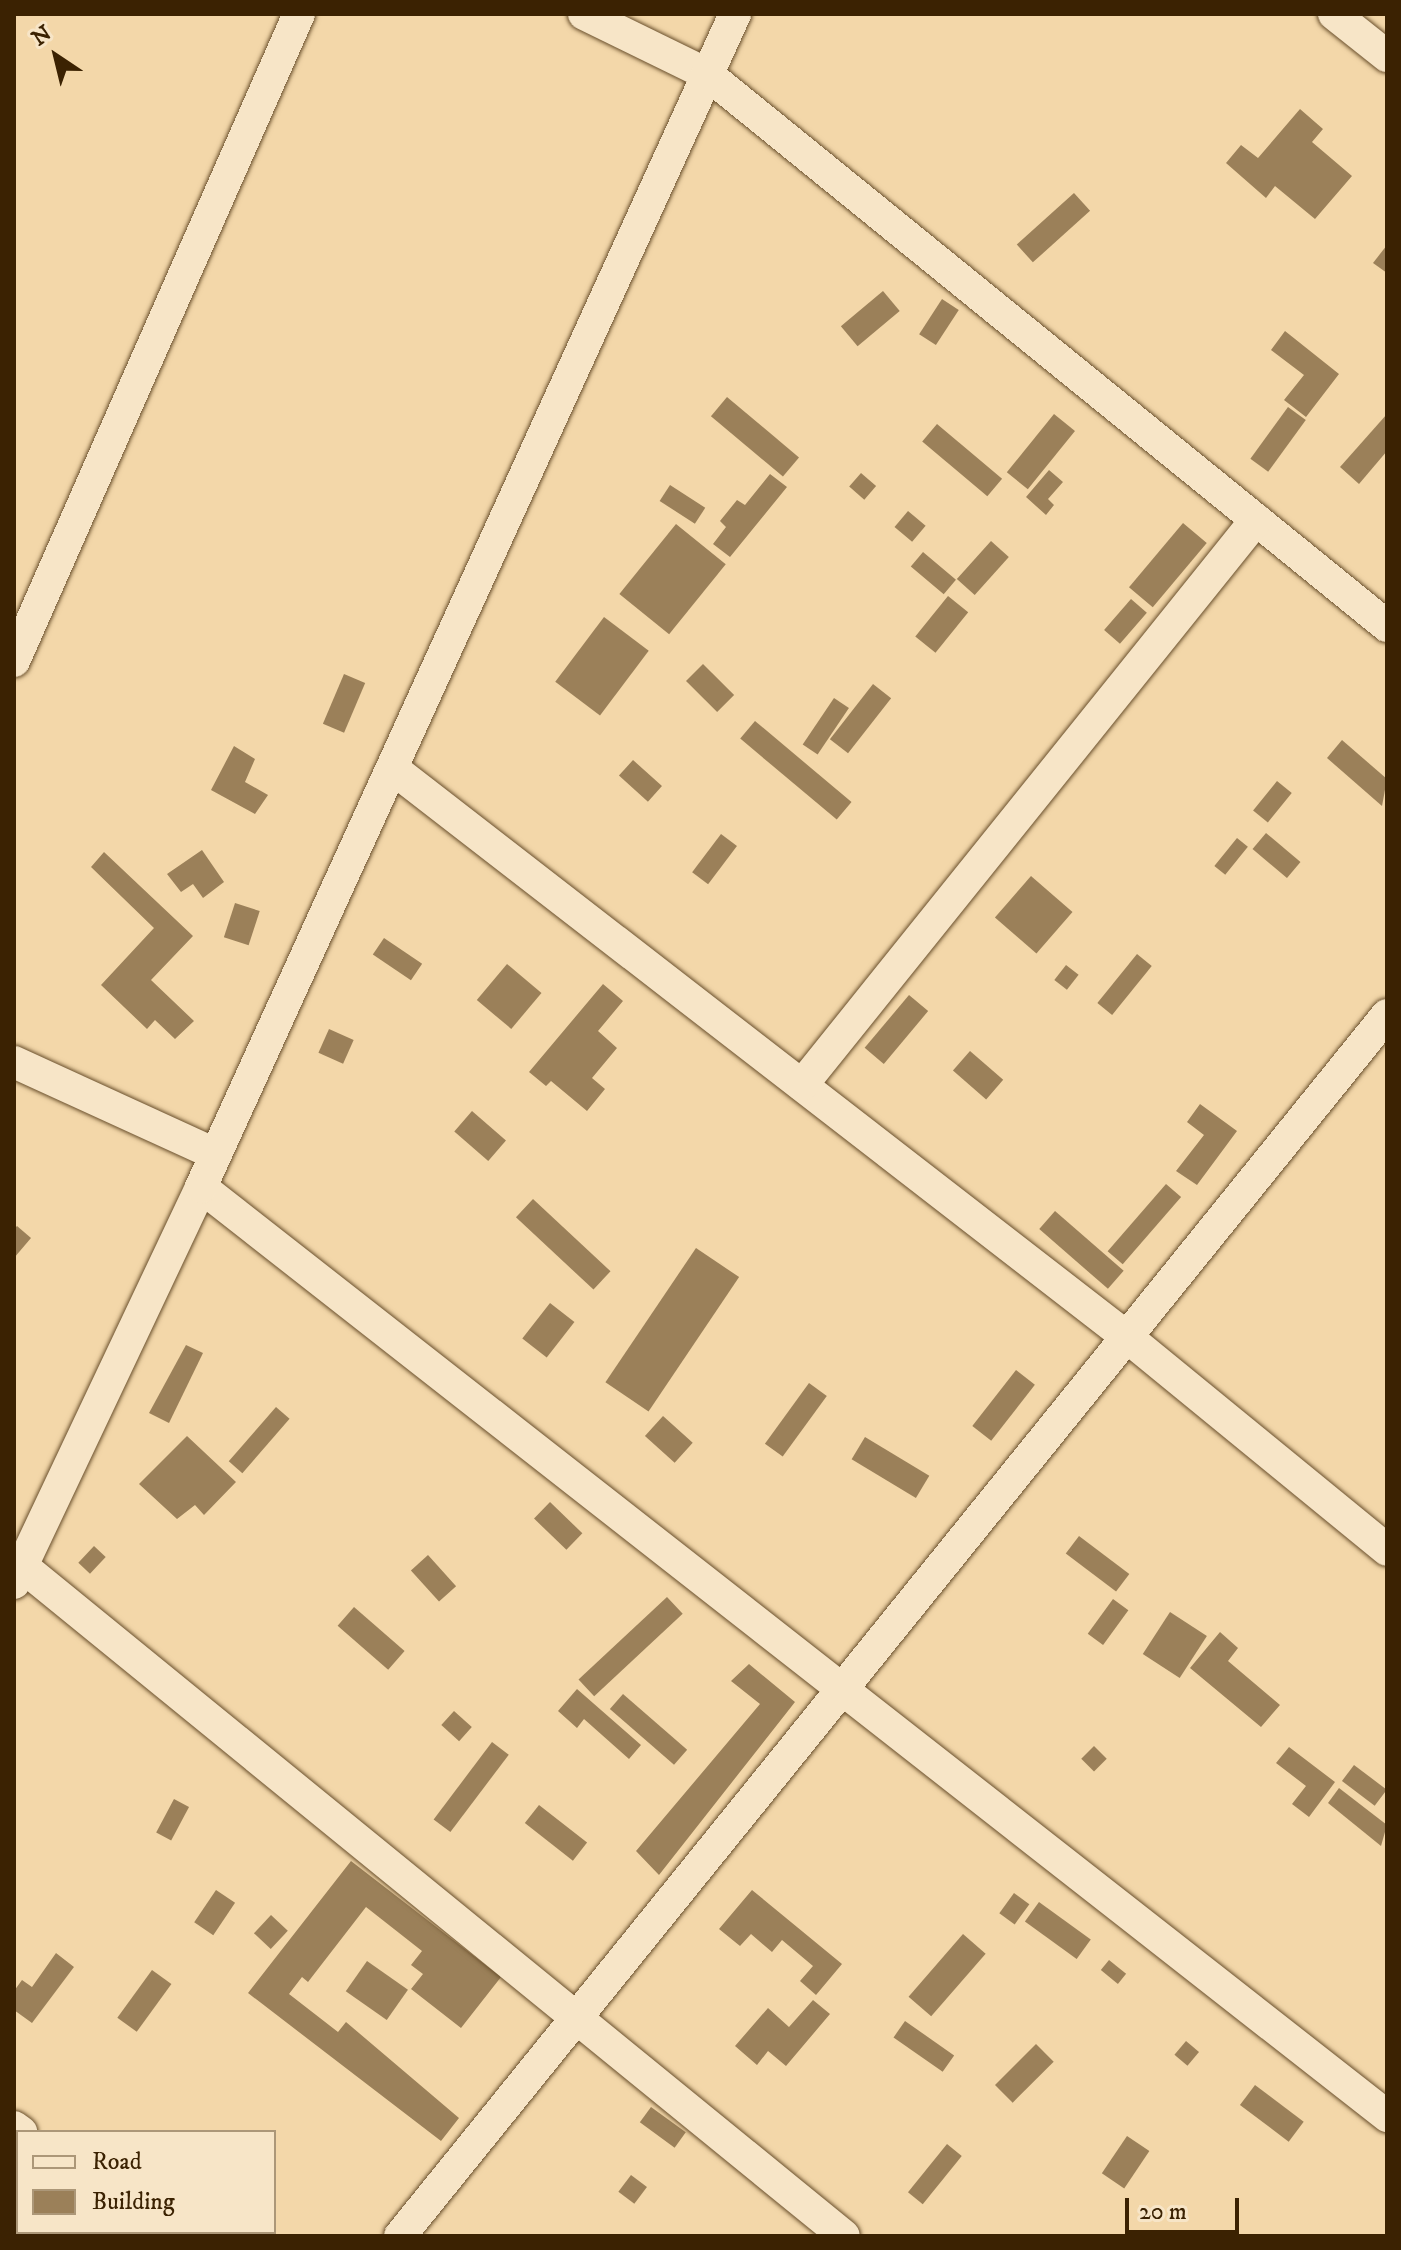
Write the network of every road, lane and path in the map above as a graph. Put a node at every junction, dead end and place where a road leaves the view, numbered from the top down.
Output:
1 (299, 14) edge
2 (584, 14) edge
3 (735, 14) edge
4 (1334, 14) edge
5 (1387, 56) edge
6 (707, 74) junction
7 (1256, 520) junction
8 (1387, 626) edge
9 (14, 661) edge
10 (392, 768) junction
11 (1387, 1015) edge
12 (14, 1062) edge
13 (802, 1085) junction
14 (213, 1153) junction
15 (201, 1187) junction
16 (1127, 1337) junction
17 (1387, 1550) edge
18 (18, 1575) edge
19 (844, 1692) junction
20 (580, 2020) junction
21 (1387, 2116) edge
22 (400, 2236) edge
23 (844, 2236) edge

1 - 9 street
2 - 6 street
3 - 6 street
4 - 5 street
6 - 7 street
6 - 10 street
7 - 8 street
7 - 13 street
10 - 13 street
10 - 14 street
11 - 16 street
12 - 14 street
13 - 16 street
14 - 15 street
15 - 18 street
15 - 19 street
16 - 17 street
16 - 19 street
18 - 20 street
19 - 20 street
19 - 21 street
20 - 22 street
20 - 23 street

